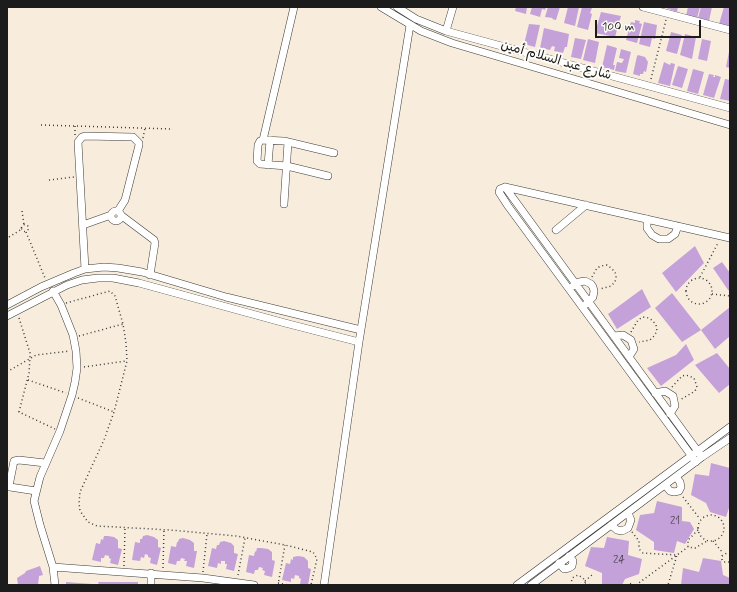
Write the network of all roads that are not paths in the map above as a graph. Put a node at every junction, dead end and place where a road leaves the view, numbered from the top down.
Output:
1 (294, 7) edge
2 (381, 7) edge
3 (397, 7) edge
4 (453, 7) edge
5 (645, 7) edge
6 (410, 25) junction
7 (730, 30) edge
8 (446, 31) junction
9 (730, 108) edge
10 (730, 125) edge
11 (266, 140) junction
12 (288, 142) junction
13 (334, 153) dead end
14 (268, 165) junction
15 (287, 166) junction
16 (328, 176) dead end
17 (505, 187) junction
18 (284, 204) dead end
19 (586, 205) junction
20 (117, 214) junction
21 (647, 219) junction
22 (83, 225) junction
23 (678, 226) junction
24 (556, 230) dead end
25 (730, 238) edge
26 (86, 269) junction
27 (133, 270) junction
28 (150, 274) junction
29 (131, 281) junction
30 (576, 284) junction
31 (569, 290) junction
32 (53, 291) junction
33 (589, 302) junction
34 (7, 304) edge
35 (582, 307) junction
36 (7, 316) edge
37 (361, 330) junction
38 (614, 336) junction
39 (359, 342) junction
40 (629, 358) junction
41 (655, 393) junction
42 (670, 414) junction
43 (730, 427) edge
44 (730, 438) edge
45 (694, 453) junction
46 (699, 460) junction
47 (45, 463) junction
48 (676, 477) junction
49 (665, 485) junction
50 (36, 491) junction
51 (628, 513) junction
52 (611, 525) junction
53 (53, 567) junction
54 (151, 573) junction
55 (55, 585) edge
56 (151, 585) edge
57 (254, 585) edge
58 (324, 585) edge
59 (517, 585) edge
60 (531, 585) edge

1 - 11 street
2 - 6 street, شارع عبد السلام أمين
3 - 8 street, شارع عبد السلام أمين
4 - 8 street
5 - 7 street
6 - 10 street, شارع عبد السلام أمين
6 - 37 street
8 - 9 street, شارع عبد السلام أمين
11 - 12 street
11 - 14 street
11 - 14 street
12 - 13 street
12 - 15 street
14 - 15 street
15 - 16 street
15 - 18 street
17 - 19 street
17 - 30 street
17 - 31 street
19 - 21 street
19 - 24 street
20 - 22 street
20 - 22 street
20 - 28 street
21 - 23 street
21 - 23 street
22 - 26 street
23 - 25 street
26 - 27 street
26 - 34 street
27 - 28 street
27 - 29 street
28 - 37 street
29 - 32 street
29 - 39 street
30 - 31 street
30 - 33 street
30 - 33 street
31 - 35 street
32 - 36 street
32 - 47 street
33 - 35 street
33 - 38 street
35 - 45 street
37 - 39 street
38 - 40 street
38 - 40 street
39 - 58 street
40 - 41 street
41 - 42 street
41 - 42 street
42 - 45 street
43 - 45 street
44 - 46 street
45 - 46 street
45 - 59 street
46 - 48 street
47 - 50 street
47 - 50 street
48 - 49 street
48 - 49 street
49 - 51 street
50 - 53 street
51 - 52 street
51 - 52 street
52 - 60 street
53 - 54 street
53 - 55 street
54 - 56 street
54 - 57 street

